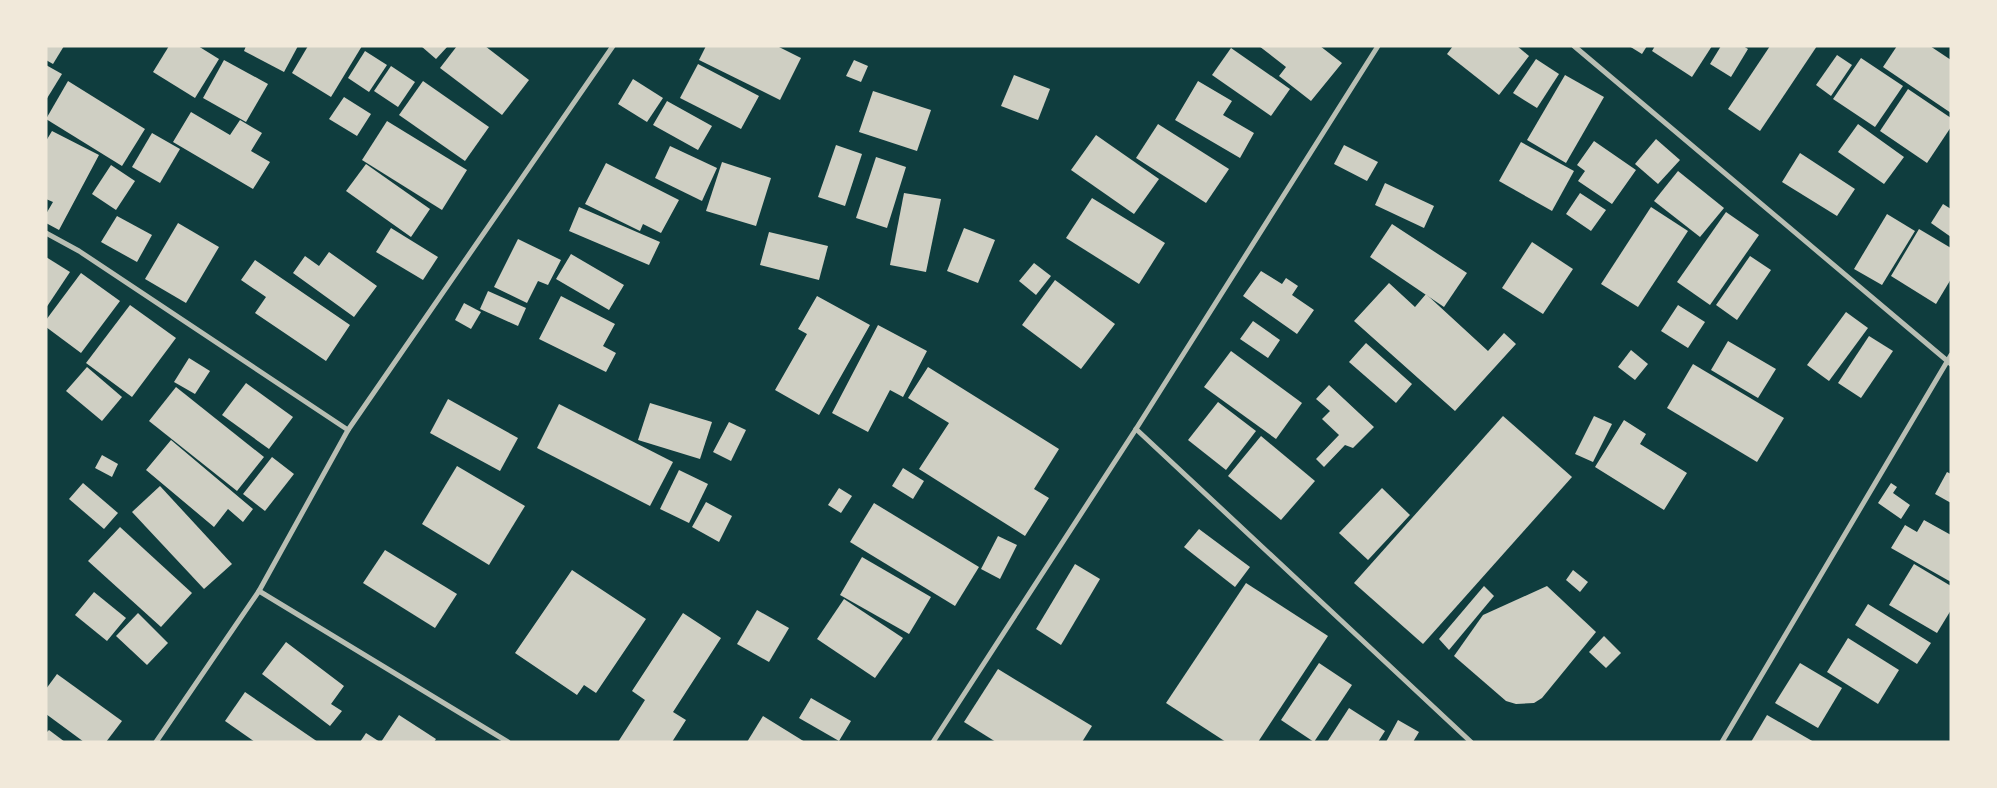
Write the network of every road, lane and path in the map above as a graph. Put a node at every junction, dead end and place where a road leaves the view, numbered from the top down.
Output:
1 (613, 46) edge
2 (1378, 46) edge
3 (1574, 46) edge
4 (46, 233) edge
5 (1951, 355) edge
6 (1949, 363) edge
7 (1136, 429) junction
8 (348, 430) junction
9 (259, 591) junction
10 (156, 742) edge
11 (508, 742) edge
12 (933, 742) edge
13 (1471, 742) edge
14 (1722, 742) edge

1 - 8 street
2 - 7 street
3 - 6 street
4 - 8 street
5 - 6 street
6 - 14 street
7 - 12 street
7 - 13 street
8 - 9 street
9 - 10 street
9 - 11 street

